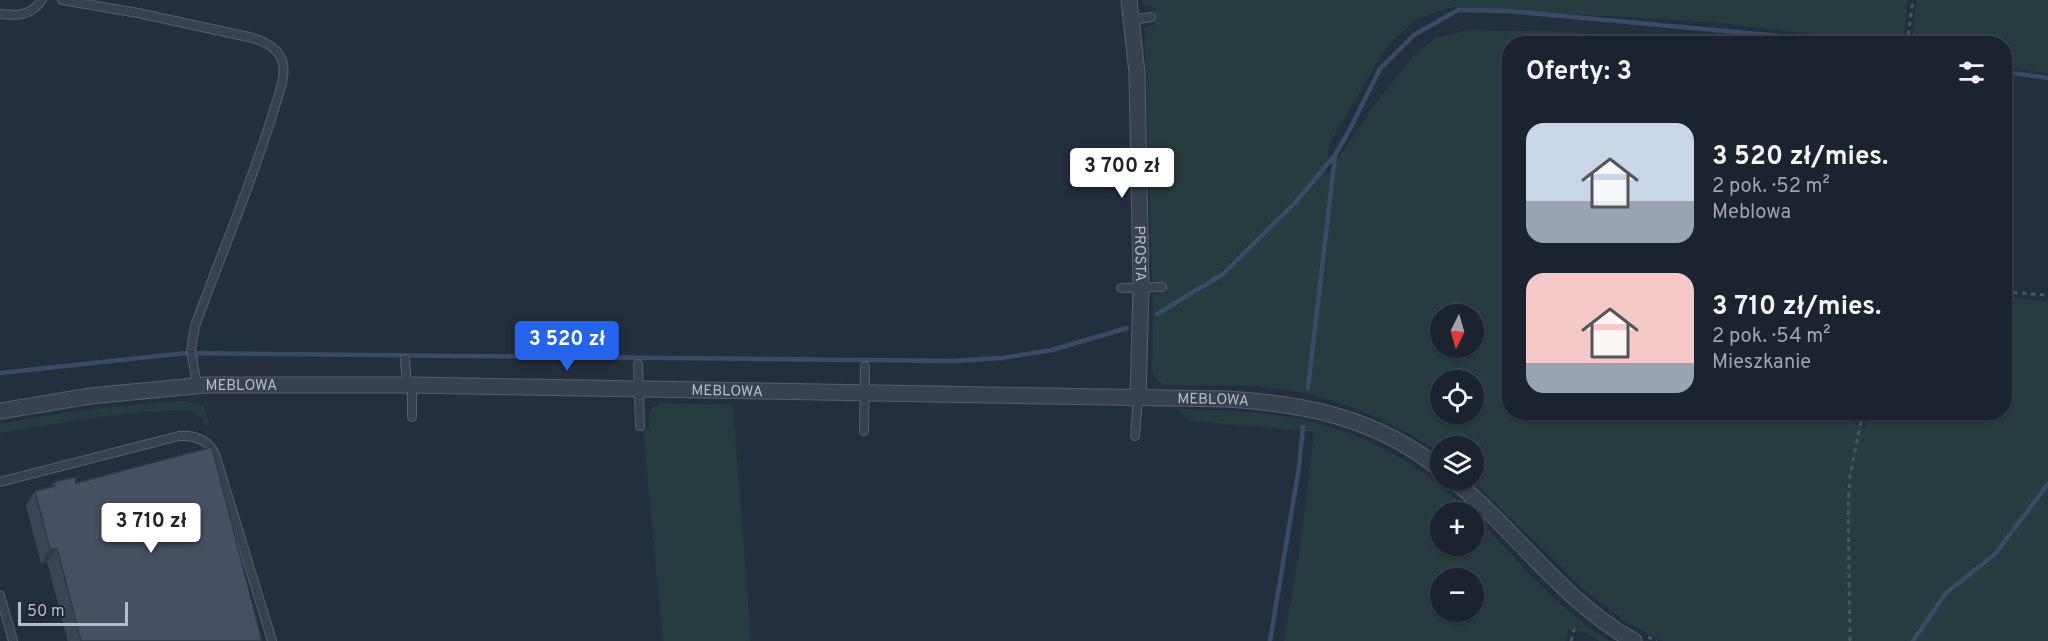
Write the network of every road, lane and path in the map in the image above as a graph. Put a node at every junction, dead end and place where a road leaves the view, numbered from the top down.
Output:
1 (42, 0) edge
2 (62, 0) edge
3 (1129, 0) edge
4 (1912, 0) edge
5 (0, 14) edge
6 (1151, 17) dead end
7 (1132, 20) junction
8 (1908, 36) edge
9 (1162, 287) dead end
10 (1122, 288) dead end
11 (1140, 288) junction
12 (2012, 293) edge
13 (2048, 295) edge
14 (405, 359) dead end
15 (638, 364) dead end
16 (865, 366) dead end
17 (410, 385) junction
18 (197, 386) junction
19 (638, 390) junction
20 (865, 393) junction
21 (1138, 397) junction
22 (0, 411) edge
23 (412, 417) dead end
24 (1861, 420) edge
25 (640, 426) dead end
26 (864, 431) dead end
27 (1135, 436) dead end
28 (1430, 462) edge
29 (0, 482) edge
30 (1463, 490) edge
31 (0, 595) edge
32 (1574, 629) dead end
33 (13, 641) edge
34 (272, 641) edge
35 (1571, 641) edge
36 (1634, 641) edge
37 (1850, 641) edge

1 - 5 lane
2 - 18 lane
3 - 7 street, PROSTA
4 - 8 path
6 - 7 lane
7 - 11 street, PROSTA
9 - 11 lane
10 - 11 lane
11 - 21 street, PROSTA
12 - 13 path
14 - 17 lane
15 - 19 lane
16 - 20 lane
17 - 18 street, MEBLOWA
17 - 19 street, MEBLOWA
17 - 23 lane
18 - 22 street, MEBLOWA
19 - 20 street, MEBLOWA
19 - 25 lane
20 - 21 street, MEBLOWA
20 - 26 lane
21 - 27 lane
21 - 28 street, MEBLOWA
24 - 37 path
29 - 34 lane
30 - 36 street
31 - 33 lane
32 - 35 path

